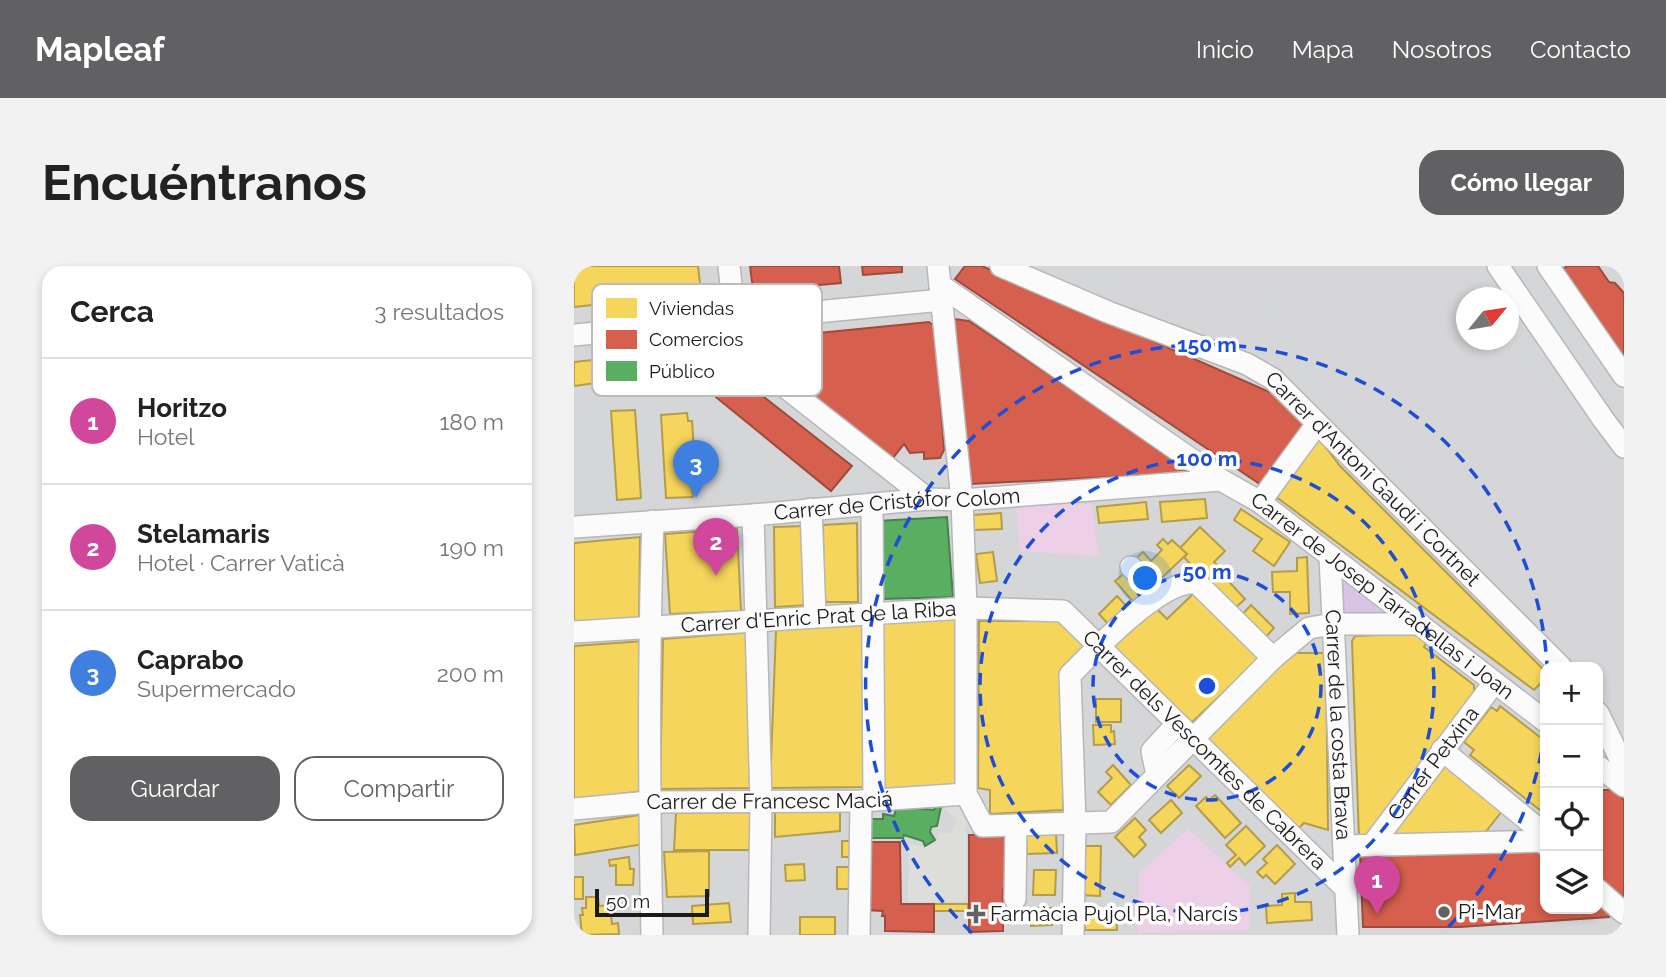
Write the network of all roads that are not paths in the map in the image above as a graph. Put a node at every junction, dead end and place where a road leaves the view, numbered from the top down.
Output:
1 (729, 266) edge
2 (1001, 266) edge
3 (1498, 266) edge
4 (1548, 266) edge
5 (940, 283) edge
6 (731, 284) edge
7 (822, 304) edge
8 (592, 333) edge
9 (574, 335) edge
10 (1624, 376) edge
11 (797, 396) edge
12 (1317, 424) junction
13 (1624, 447) edge
14 (1221, 480) junction
15 (928, 499) junction
16 (962, 500) junction
17 (1260, 502) junction
18 (872, 504) junction
19 (811, 509) junction
20 (754, 515) junction
21 (653, 521) junction
22 (574, 527) edge
23 (1329, 557) junction
24 (1132, 567) dead end
25 (1161, 593) junction
26 (966, 608) junction
27 (1063, 611) joint
28 (871, 612) junction
29 (815, 616) junction
30 (756, 620) junction
31 (1333, 624) junction
32 (1420, 624) junction
33 (649, 627) junction
34 (574, 632) edge
35 (1100, 645) junction
36 (1273, 658) junction
37 (1556, 662) edge
38 (1494, 683) junction
39 (1540, 717) edge
40 (1603, 723) edge
41 (1177, 724) junction
42 (1192, 739) junction
43 (1442, 750) junction
44 (1624, 767) edge
45 (1603, 773) edge
46 (1157, 775) junction
47 (1624, 786) edge
48 (966, 794) junction
49 (868, 800) junction
50 (649, 802) junction
51 (761, 802) junction
52 (574, 809) edge
53 (1075, 823) junction
54 (1016, 825) junction
55 (1540, 834) edge
56 (1540, 841) edge
57 (1372, 845) junction
58 (1344, 846) junction
59 (1346, 889) junction
60 (1603, 895) edge
61 (1015, 899) dead end
62 (1624, 914) edge
63 (652, 935) edge
64 (759, 935) edge
65 (859, 935) edge
66 (1073, 935) edge
67 (1348, 935) edge

1 - 6 street
2 - 12 street, Carrer d'Antoni Gaudí i Cortnet
3 - 13 street
4 - 10 street
5 - 7 street
5 - 14 street, Carrer de Josep Tarradellas i Joan
5 - 16 street
8 - 9 street
11 - 15 street
12 - 17 street
12 - 37 street, Carrer d'Antoni Gaudí i Cortnet
14 - 16 street, Carrer de Cristófor Colom
14 - 17 street, Carrer de Josep Tarradellas i Joan
15 - 16 street, Carrer de Cristófor Colom
15 - 18 street, Carrer de Cristófor Colom
16 - 26 street
17 - 23 street, Carrer de Josep Tarradellas i Joan
18 - 19 street, Carrer de Cristófor Colom
18 - 28 street
19 - 20 street, Carrer de Cristófor Colom
19 - 29 street
20 - 21 street, Carrer de Cristófor Colom
20 - 30 street
21 - 22 street, Carrer de Cristófor Colom
21 - 33 street
23 - 31 street, Carrer de la costa Brava
23 - 32 street, Carrer de Josep Tarradellas i Joan
24 - 25 street
25 - 35 street
25 - 36 street
26 - 27 street, Carrer d'Enric Prat de la Riba
26 - 28 street, Carrer d'Enric Prat de la Riba
26 - 48 street
27 - 35 street, Carrer dels Vescomtes de Cabrera
28 - 29 street, Carrer d'Enric Prat de la Riba
28 - 49 street
29 - 30 street, Carrer d'Enric Prat de la Riba
30 - 33 street, Carrer d'Enric Prat de la Riba
30 - 51 street
31 - 32 street
31 - 36 street
31 - 58 street, Carrer de la costa Brava
32 - 38 street, Carrer de Josep Tarradellas i Joan
33 - 34 street, Carrer d'Enric Prat de la Riba
33 - 50 street
35 - 41 street, Carrer dels Vescomtes de Cabrera
35 - 53 street
36 - 42 street
38 - 39 street, Carrer de Josep Tarradellas i Joan
38 - 43 street, Carrer Petxina
40 - 44 street
41 - 42 street, Carrer dels Vescomtes de Cabrera
41 - 46 street
42 - 46 street
42 - 59 street, Carrer dels Vescomtes de Cabrera
43 - 55 street
43 - 57 street, Carrer Petxina
45 - 47 street
46 - 53 street
48 - 49 street, Carrer de Francesc Maciá
48 - 54 street
49 - 51 street, Carrer de Francesc Maciá
49 - 65 street
50 - 51 street, Carrer de Francesc Maciá
50 - 52 street, Carrer de Francesc Maciá
50 - 63 street
51 - 64 street
53 - 54 street
53 - 66 street
54 - 61 street
56 - 57 street
57 - 58 street
58 - 59 street, Carrer de la costa Brava
59 - 67 street, Carrer de la costa Brava
60 - 62 street

